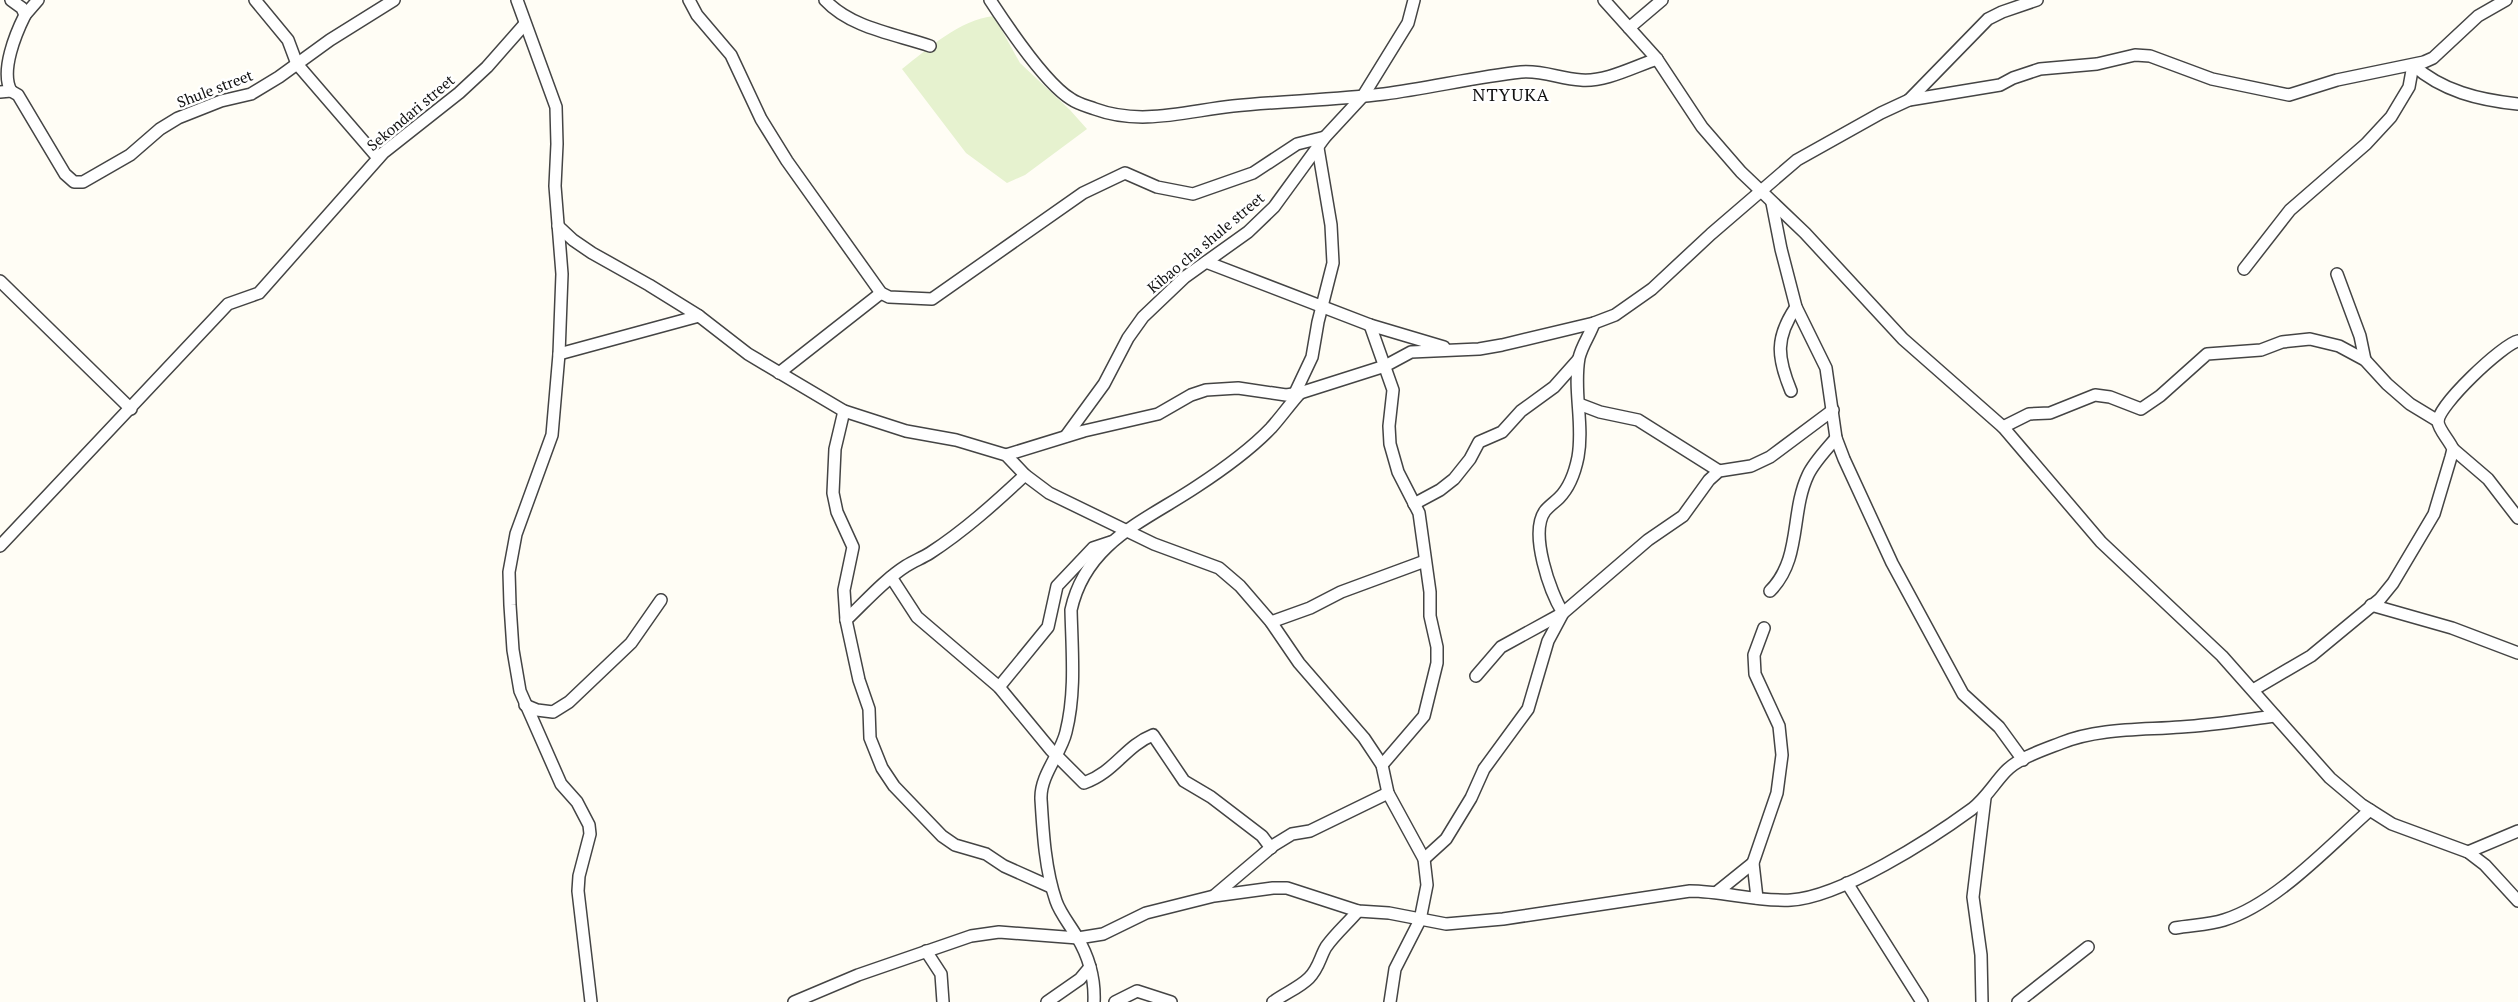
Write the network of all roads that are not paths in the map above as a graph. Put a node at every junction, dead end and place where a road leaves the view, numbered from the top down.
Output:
1 (10, 0) edge
2 (38, 0) edge
3 (255, 0) edge
4 (394, 0) edge
5 (517, 0) edge
6 (689, 0) edge
7 (825, 0) edge
8 (990, 0) edge
9 (1414, 0) edge
10 (1604, 0) edge
11 (1662, 0) edge
12 (2037, 0) edge
13 (2506, 0) edge
14 (25, 15) junction
15 (524, 25) junction
16 (1629, 28) junction
17 (930, 46) dead end
18 (1657, 59) junction
19 (297, 64) junction
20 (2413, 64) junction
21 (5, 91) edge
22 (1363, 96) junction
23 (1909, 100) junction
24 (2518, 104) edge
25 (1325, 137) junction
26 (1318, 148) junction
27 (378, 158) junction
28 (1760, 192) junction
29 (1772, 203) junction
30 (558, 226) junction
31 (1206, 262) junction
32 (2244, 268) dead end
33 (2337, 274) dead end
34 (0, 281) edge
35 (881, 292) junction
36 (1796, 307) junction
37 (1323, 308) junction
38 (699, 316) junction
39 (1594, 323) junction
40 (1370, 326) junction
41 (2518, 341) edge
42 (1454, 350) junction
43 (559, 354) junction
44 (1579, 359) junction
45 (2365, 360) junction
46 (1385, 366) junction
47 (779, 373) junction
48 (1791, 391) dead end
49 (1298, 393) junction
50 (1578, 404) junction
51 (131, 409) junction
52 (1833, 410) junction
53 (844, 411) junction
54 (2438, 421) junction
55 (2003, 427) junction
56 (1066, 436) junction
57 (1836, 438) junction
58 (2453, 448) junction
59 (1006, 456) junction
60 (1719, 471) junction
61 (1025, 475) junction
62 (1414, 504) junction
63 (2518, 518) edge
64 (1124, 530) junction
65 (1111, 542) junction
66 (0, 546) edge
67 (1425, 561) junction
68 (891, 577) junction
69 (1770, 591) dead end
70 (661, 600) dead end
71 (2371, 605) junction
72 (1563, 613) junction
73 (846, 620) junction
74 (1271, 622) junction
75 (1764, 628) dead end
76 (2518, 653) edge
77 (1476, 676) dead end
78 (999, 687) junction
79 (2252, 690) junction
80 (525, 705) junction
81 (2275, 716) junction
82 (1058, 755) junction
83 (2023, 760) junction
84 (1382, 765) junction
85 (1388, 793) junction
86 (1985, 798) junction
87 (2370, 810) junction
88 (2518, 831) edge
89 (1271, 848) junction
90 (2468, 852) junction
91 (1424, 859) junction
92 (1753, 863) junction
93 (1847, 883) junction
94 (1051, 887) junction
95 (1717, 892) junction
96 (1214, 896) junction
97 (1757, 898) junction
98 (2518, 901) edge
99 (1358, 911) junction
100 (1420, 920) junction
101 (2175, 928) dead end
102 (1078, 938) junction
103 (2088, 947) dead end
104 (926, 951) junction
105 (1090, 967) junction
106 (591, 1002) edge
107 (794, 1002) edge
108 (944, 1002) edge
109 (1047, 1002) edge
110 (1094, 1002) edge
111 (1115, 1002) edge
112 (1171, 1002) edge
113 (1274, 1002) edge
114 (1390, 1002) edge
115 (1922, 1002) edge
116 (1982, 1002) edge
117 (2018, 1002) edge

1 - 14 street
2 - 14 street
3 - 19 street
4 - 19 street, Shule street
5 - 15 street
6 - 35 street
7 - 17 street
8 - 22 street
9 - 22 street, Kibao cha shule street
10 - 16 street
11 - 16 street
12 - 23 street
13 - 20 street
14 - 21 street
15 - 27 street, Sekondari street
15 - 30 street
16 - 18 street
18 - 22 street
18 - 28 street
19 - 21 street, Shule street
19 - 27 street
20 - 23 street
20 - 24 street
20 - 32 street
22 - 25 street, Kibao cha shule street
23 - 28 street
25 - 26 street, Kibao cha shule street
25 - 35 street
26 - 31 street, Kibao cha shule street
26 - 37 street
27 - 51 street, Sekondari street
28 - 29 street
28 - 39 street
29 - 36 street
29 - 55 street
30 - 38 street
30 - 43 street
31 - 37 street
31 - 56 street, Kibao cha shule street
33 - 45 street
34 - 51 street
35 - 47 street
36 - 48 street
36 - 52 street
37 - 40 street
37 - 49 street
38 - 43 street
38 - 47 street
39 - 42 street
39 - 44 street
40 - 42 street
40 - 46 street
41 - 54 street
42 - 46 street
43 - 80 street
44 - 50 street
44 - 62 street
45 - 54 street
45 - 55 street
46 - 49 street
46 - 62 street
47 - 53 street
49 - 56 street
49 - 64 street
50 - 60 street
50 - 72 street
51 - 66 street
52 - 57 street
52 - 60 street
53 - 59 street
53 - 73 street
54 - 58 street
55 - 79 street
56 - 59 street
57 - 69 street
57 - 83 street
58 - 63 street
58 - 71 street
59 - 61 street
60 - 72 street
61 - 64 street
61 - 68 street
62 - 67 street
64 - 65 street
64 - 74 street
65 - 78 street
65 - 82 street
67 - 74 street
67 - 84 street
68 - 73 street
68 - 78 street
70 - 80 street
71 - 76 street
71 - 79 street
72 - 77 street
72 - 91 street
73 - 94 street
74 - 84 street
75 - 92 street
78 - 82 street
79 - 81 street
80 - 106 street
81 - 83 street
81 - 87 street
82 - 89 street
82 - 94 street
83 - 86 street
84 - 85 street
85 - 89 street
85 - 91 street
86 - 93 street
86 - 116 street
87 - 90 street
87 - 101 street
88 - 90 street
89 - 96 street
90 - 98 street
91 - 100 street
92 - 95 street
92 - 97 street
93 - 97 street
93 - 115 street
94 - 102 street
95 - 97 street
95 - 100 street
96 - 99 street
96 - 102 street
99 - 100 street
99 - 113 street
100 - 114 street
102 - 104 street
102 - 105 street
103 - 117 street
104 - 107 street
104 - 108 street
105 - 109 street
105 - 110 street
111 - 112 street

